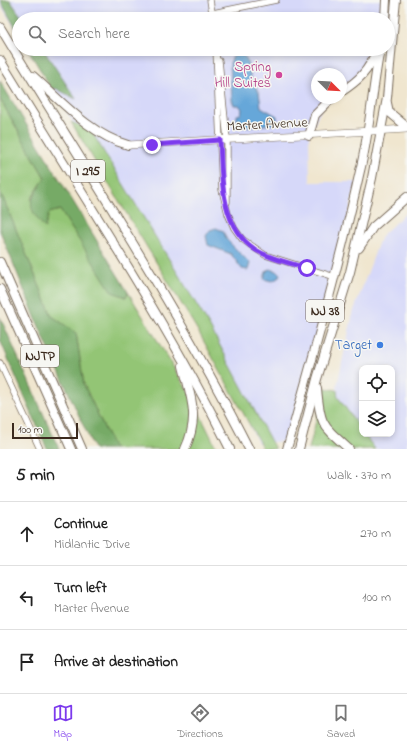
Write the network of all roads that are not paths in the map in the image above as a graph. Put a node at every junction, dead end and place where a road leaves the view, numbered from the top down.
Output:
1 (210, 0) edge
2 (276, 0) edge
3 (386, 0) edge
4 (396, 0) edge
5 (212, 12) edge
6 (229, 12) edge
7 (385, 12) edge
8 (395, 12) edge
9 (0, 27) edge
10 (12, 47) edge
11 (17, 56) edge
12 (217, 56) edge
13 (374, 56) edge
14 (379, 56) edge
15 (391, 56) edge
16 (0, 60) edge
17 (26, 71) junction
18 (347, 88) edge
19 (387, 98) junction
20 (326, 104) edge
21 (407, 128) edge
22 (368, 131) junction
23 (381, 131) junction
24 (309, 136) junction
25 (223, 140) junction
26 (128, 146) joint
27 (407, 197) edge
28 (354, 258) junction
29 (0, 262) edge
30 (335, 277) junction
31 (0, 289) edge
32 (180, 356) junction
33 (0, 363) edge
34 (317, 379) junction
35 (40, 449) edge
36 (71, 449) edge
37 (82, 449) edge
38 (185, 449) edge
39 (230, 449) edge
40 (249, 449) edge
41 (287, 449) edge
42 (299, 449) edge
43 (349, 449) edge

1 - 5 street
2 - 6 street
3 - 7 highway
4 - 8 highway, NJ 38
9 - 10 highway, I 295
11 - 17 highway, I 295
12 - 25 street
13 - 18 highway
14 - 22 highway, NJ 38
15 - 19 highway, NJ 38
16 - 32 highway, I 295
17 - 26 highway
17 - 40 highway, I 295
19 - 21 highway
19 - 23 highway, NJ 38
20 - 24 highway
21 - 23 main road, Marter Avenue
22 - 23 main road, Marter Avenue
22 - 24 main road, Marter Avenue
22 - 30 highway, NJ 38
23 - 28 highway, NJ 38
24 - 25 main road, Marter Avenue
25 - 26 main road, Marter Avenue
25 - 30 street
27 - 28 highway
28 - 34 highway, NJ 38
29 - 37 highway, NJTP
30 - 41 highway, NJ 38
31 - 36 highway, NJTP
32 - 38 highway
32 - 39 highway, I 295
33 - 35 street
34 - 42 highway, NJ 38
34 - 43 highway

